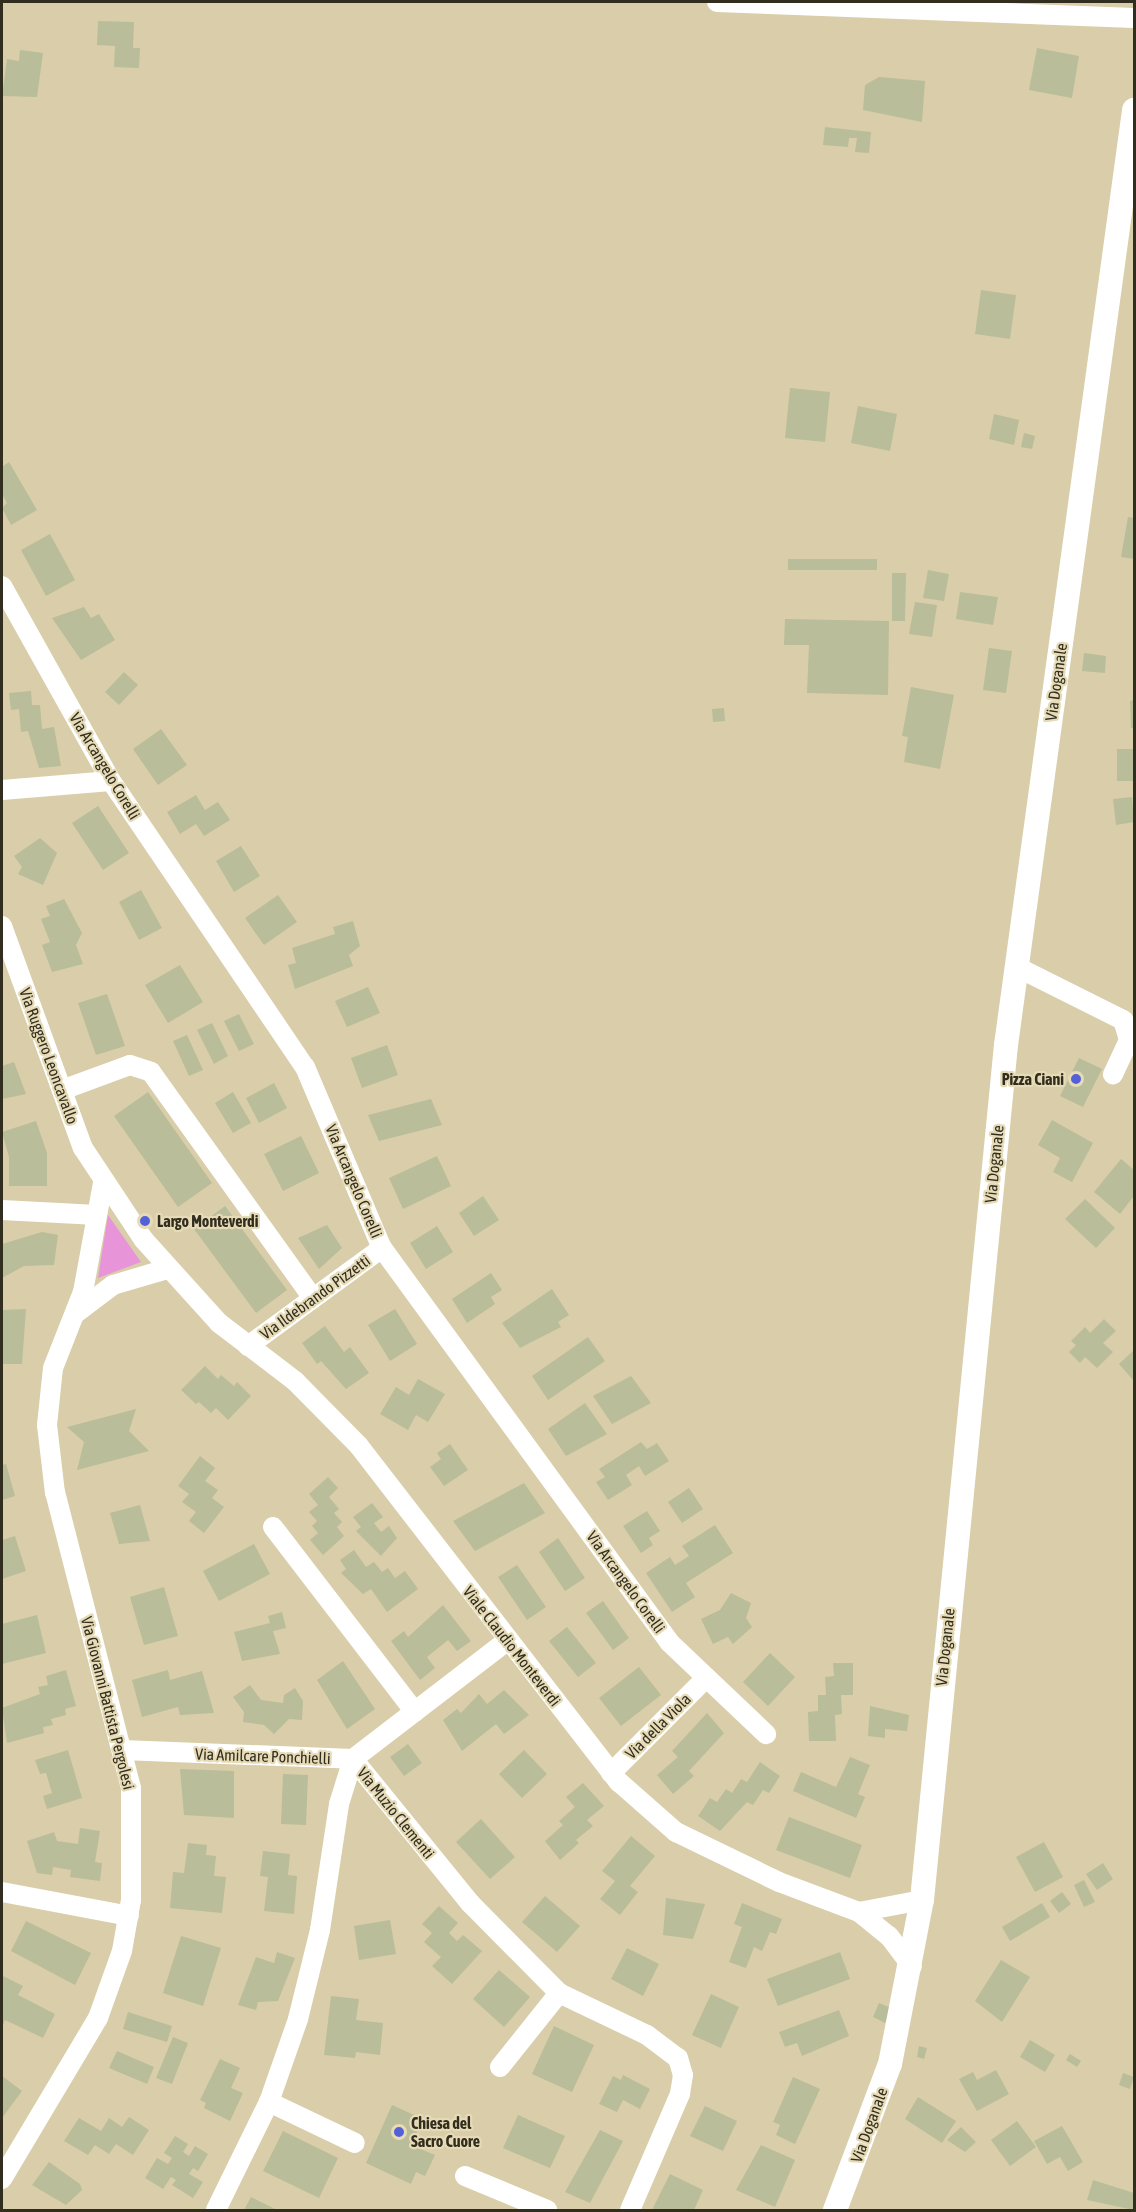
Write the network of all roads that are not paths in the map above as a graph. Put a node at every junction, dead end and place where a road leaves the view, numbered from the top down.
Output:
1 (717, 2) edge
2 (1134, 18) edge
3 (1134, 110) edge
4 (2, 586) edge
5 (111, 782) junction
6 (2, 790) edge
7 (2, 926) edge
8 (1017, 967) junction
9 (1113, 1074) dead end
10 (62, 1090) junction
11 (103, 1183) junction
12 (2, 1210) edge
13 (97, 1215) junction
14 (382, 1248) junction
15 (167, 1269) junction
16 (314, 1298) junction
17 (76, 1312) junction
18 (248, 1346) junction
19 (273, 1527) dead end
20 (508, 1640) junction
21 (705, 1679) junction
22 (415, 1712) junction
23 (766, 1734) dead end
24 (122, 1750) junction
25 (353, 1759) junction
26 (611, 1773) junction
27 (2, 1892) edge
28 (922, 1900) junction
29 (859, 1912) junction
30 (129, 1916) junction
31 (889, 1936) junction
32 (915, 1942) junction
33 (912, 1966) junction
34 (559, 1993) junction
35 (500, 2067) dead end
36 (269, 2102) junction
37 (355, 2143) dead end
38 (465, 2176) dead end
39 (2, 2179) edge
40 (216, 2211) edge
41 (547, 2211) edge
42 (630, 2211) edge
43 (835, 2211) edge

1 - 2 street
3 - 8 main road, Via Doganale
4 - 5 street, Via Arcangelo Corelli
5 - 6 street
5 - 14 street, Via Arcangelo Corelli
7 - 10 street, Via Ruggero Leoncavallo
8 - 9 street
8 - 28 main road, Via Doganale
10 - 11 street, Via Ruggero Leoncavallo
10 - 16 street
11 - 13 street, Via Giovanni Battista Pergolesi
11 - 15 street, Via Ruggero Leoncavallo
12 - 13 street
13 - 17 street, Via Giovanni Battista Pergolesi
14 - 16 street, Via Ildebrando Pizzetti
14 - 21 street, Via Arcangelo Corelli
15 - 17 street
15 - 18 street, Viale Claudio Monteverdi
16 - 18 street, Via Ildebrando Pizzetti
17 - 24 street, Via Giovanni Battista Pergolesi
18 - 20 street, Viale Claudio Monteverdi
19 - 22 street
20 - 22 street, Via Amilcare Ponchielli
20 - 26 street, Viale Claudio Monteverdi
21 - 23 street, Via Arcangelo Corelli
21 - 26 street, Via della Viola
22 - 25 street, Via Amilcare Ponchielli
24 - 25 street, Via Amilcare Ponchielli
24 - 30 street, Via Giovanni Battista Pergolesi
25 - 34 street, Via Muzio Clementi
25 - 36 street, Via Muzio Clementi
26 - 29 street, Viale Claudio Monteverdi
27 - 30 street
28 - 29 street
28 - 32 main road, Via Doganale
29 - 31 street, Viale Claudio Monteverdi
30 - 39 street, Via Giovanni Battista Pergolesi
31 - 32 street
31 - 33 street
32 - 33 main road, Via Doganale
33 - 43 main road, Via Doganale
34 - 35 street
34 - 42 street, Via Muzio Clementi
36 - 37 street
36 - 40 street, Via Muzio Clementi
38 - 41 street

